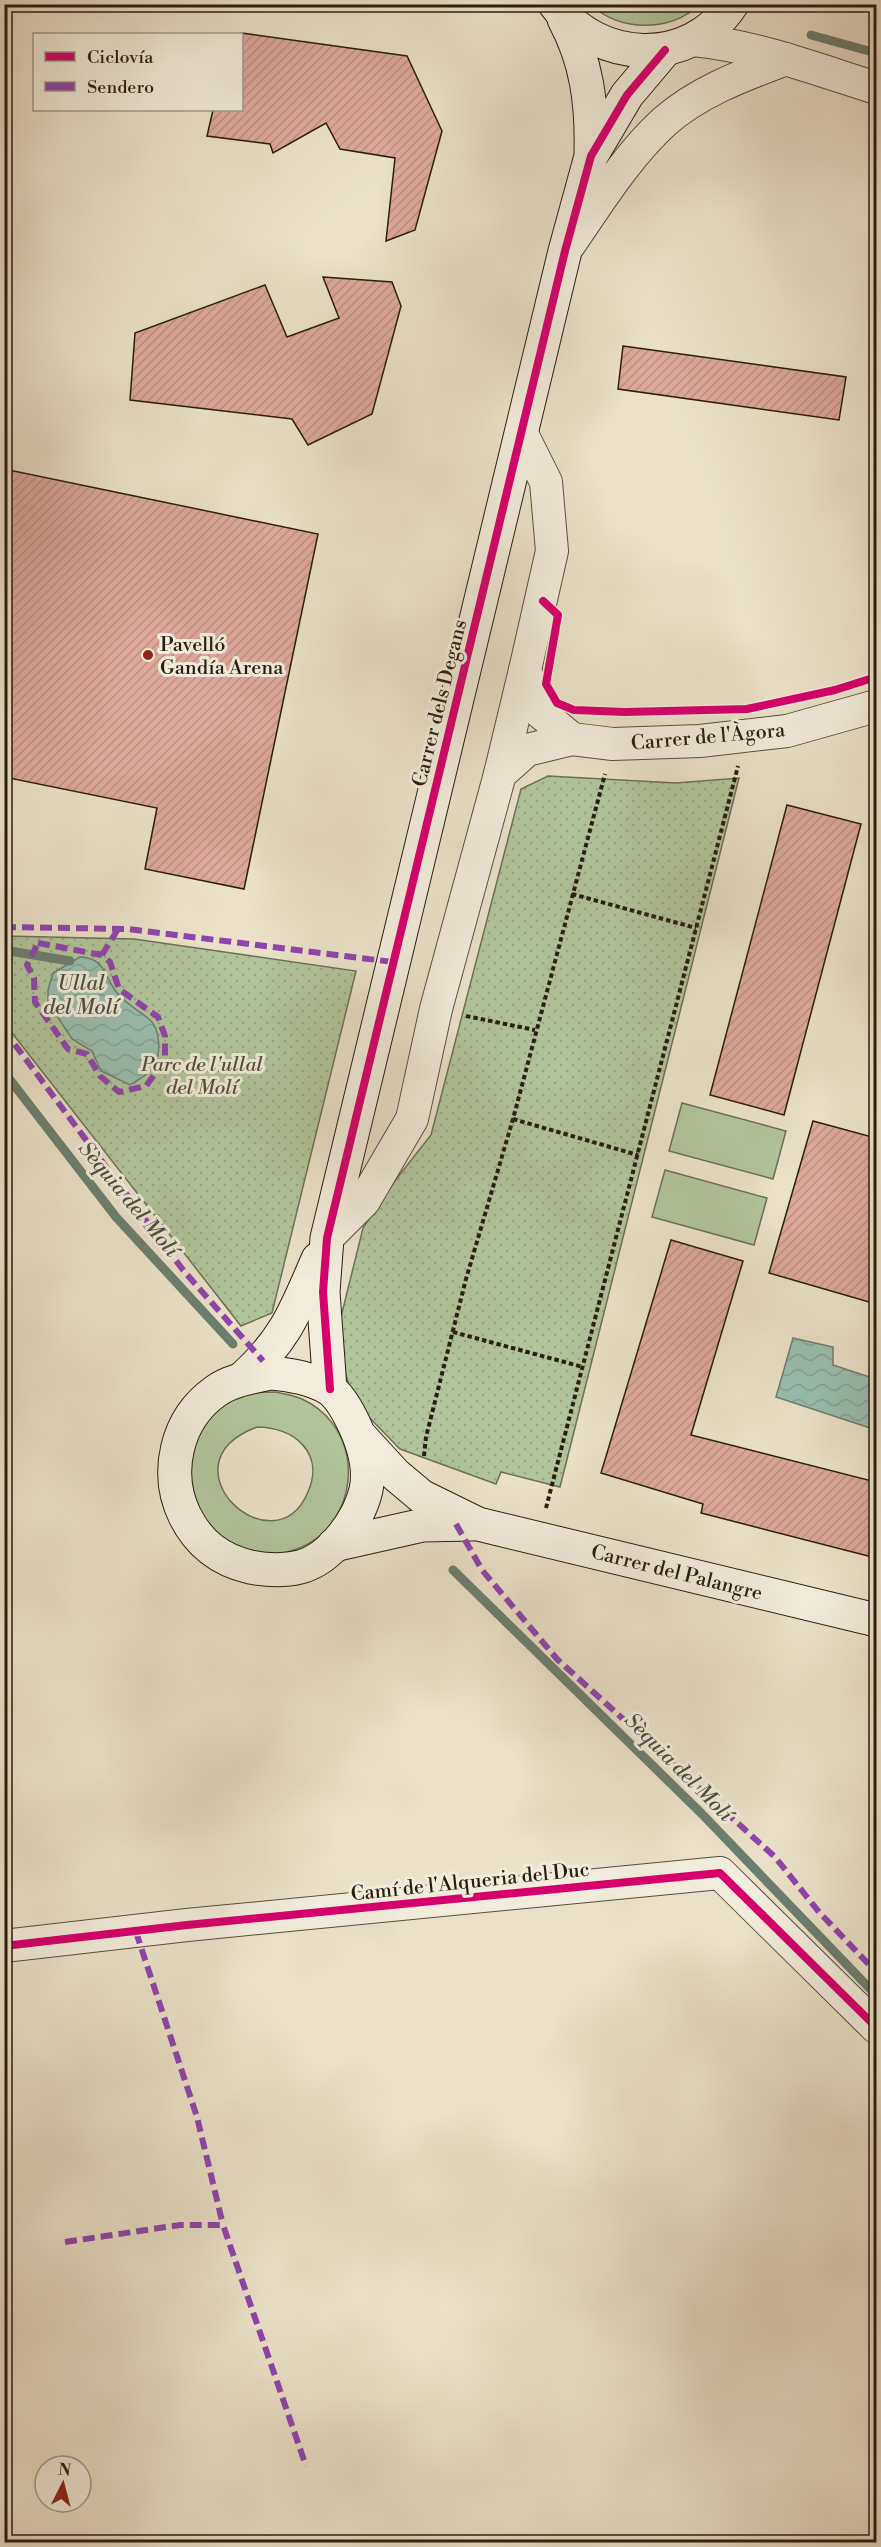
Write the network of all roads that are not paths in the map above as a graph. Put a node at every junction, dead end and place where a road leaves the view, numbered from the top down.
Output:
1 (732, 4) edge
2 (559, 10) edge
3 (679, 45) junction
4 (786, 59) junction
5 (876, 88) edge
6 (591, 156) junction
7 (565, 251) junction
8 (522, 434) junction
9 (525, 670) junction
10 (876, 706) edge
11 (572, 739) junction
12 (500, 774) junction
13 (327, 1238) junction
14 (242, 1379) junction
15 (330, 1389) junction
16 (361, 1437) junction
17 (478, 1524) junction
18 (334, 1545) junction
19 (876, 1620) edge
20 (4, 1946) edge
21 (876, 2027) edge

1 - 3 street, Carrer dels Degans
2 - 3 street
2 - 6 street, Carrer dels Degans
3 - 4 street
3 - 6 street, Carrer dels Degans
4 - 5 street
4 - 7 street, Carrer dels Degans
6 - 7 street, Carrer dels Degans
7 - 8 street, Carrer dels Degans
8 - 9 street
8 - 13 street, Carrer dels Degans
9 - 11 street
9 - 12 street
10 - 11 street, Carrer de l'Àgora
11 - 12 street
12 - 13 street
13 - 14 street, Carrer dels Degans
13 - 15 street, Carrer dels Degans
14 - 15 street
14 - 18 street
15 - 16 street
16 - 17 street, Carrer del Palangre
16 - 18 street
17 - 18 street, Carrer del Palangre
17 - 19 street, Carrer del Palangre
20 - 21 street, Camí de l'Alqueria del Duc

